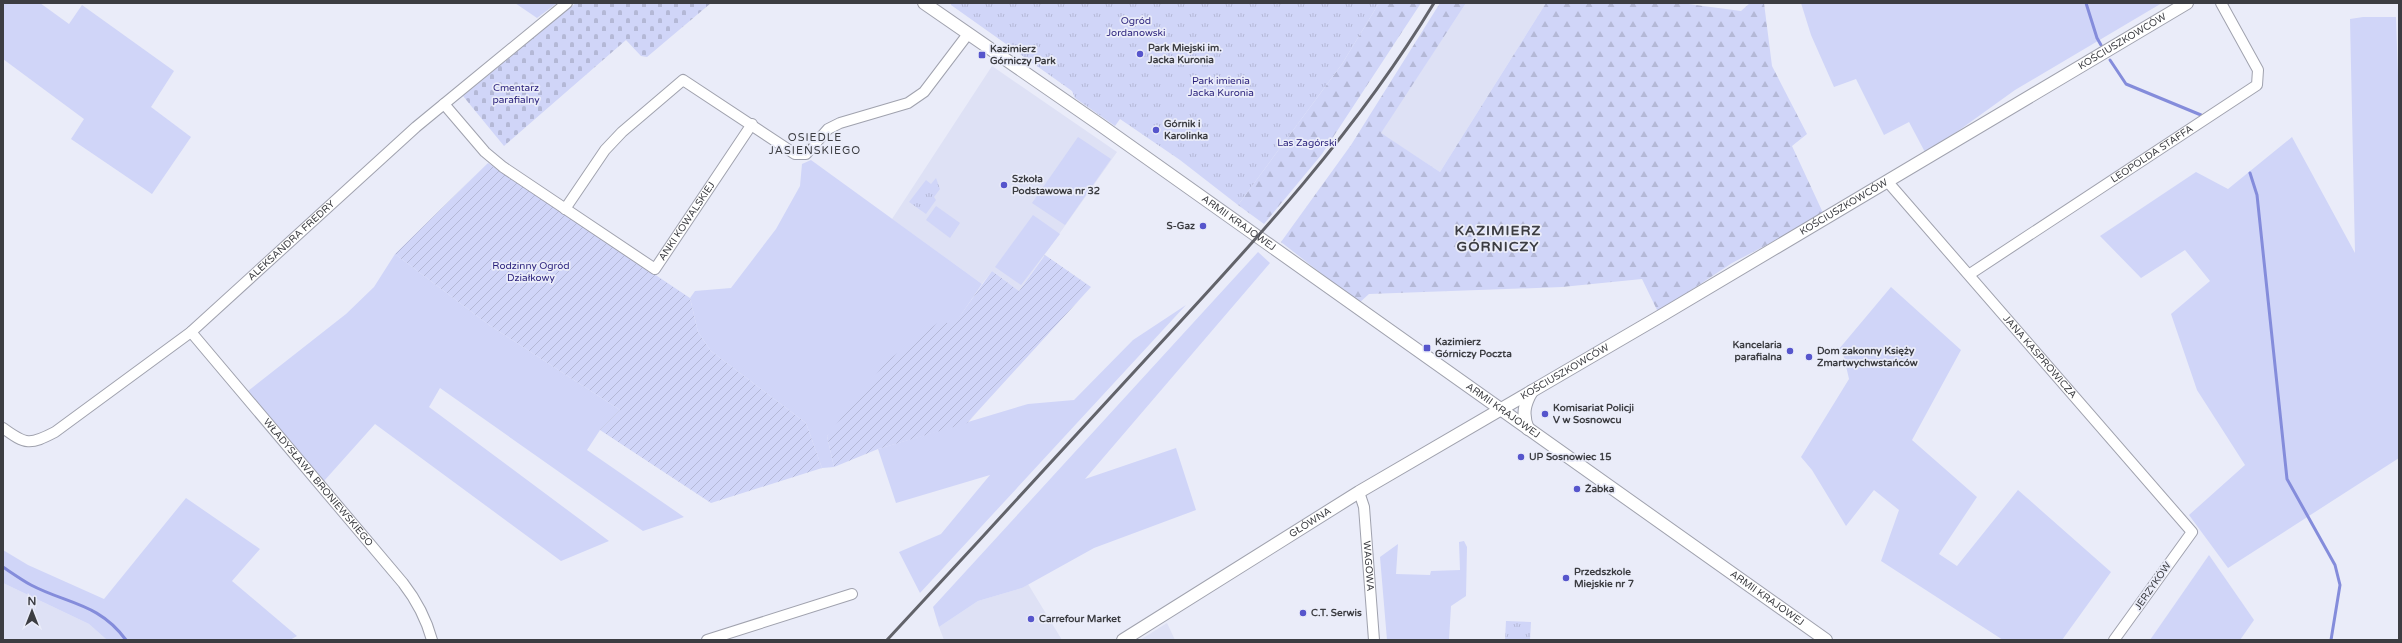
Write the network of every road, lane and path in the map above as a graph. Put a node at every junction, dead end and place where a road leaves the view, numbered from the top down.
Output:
1 (567, 3) edge
2 (924, 3) edge
3 (2187, 3) edge
4 (2221, 3) edge
5 (968, 34) junction
6 (444, 104) junction
7 (752, 124) junction
8 (1887, 181) junction
9 (565, 209) junction
10 (1970, 274) junction
11 (191, 332) junction
12 (1532, 391) junction
13 (1500, 410) junction
14 (3, 428) edge
15 (1528, 429) junction
16 (1359, 492) junction
17 (2192, 532) joint
18 (852, 594) dead end
19 (432, 640) edge
20 (707, 640) edge
21 (1123, 640) edge
22 (1374, 640) edge
23 (1826, 640) edge
24 (2114, 640) edge

1 - 6 street, ALEKSANDRA FREDRY
2 - 5 street, ARMII KRAJOWEJ
3 - 8 street, KOŚCIUSZKOWCÓW
4 - 10 street, LEOPOLDA STAFFA
5 - 7 street
5 - 13 street, ARMII KRAJOWEJ
6 - 9 street, ANKI KOWALSKIEJ
6 - 11 street, ALEKSANDRA FREDRY
7 - 9 street
7 - 9 street, ANKI KOWALSKIEJ
8 - 10 street, JANA KASPROWICZA
8 - 12 street, KOŚCIUSZKOWCÓW
10 - 17 street, JANA KASPROWICZA
11 - 14 street, ALEKSANDRA FREDRY
11 - 19 street, WŁADYSŁAWA BRONIEWSKIEGO
12 - 13 street, KOŚCIUSZKOWCÓW
12 - 15 street
13 - 15 street, ARMII KRAJOWEJ
13 - 16 street, GŁÓWNA
15 - 23 street, ARMII KRAJOWEJ
16 - 21 street, GŁÓWNA
16 - 22 street, WAGOWA
17 - 24 street, JERZYKÓW
18 - 20 street

